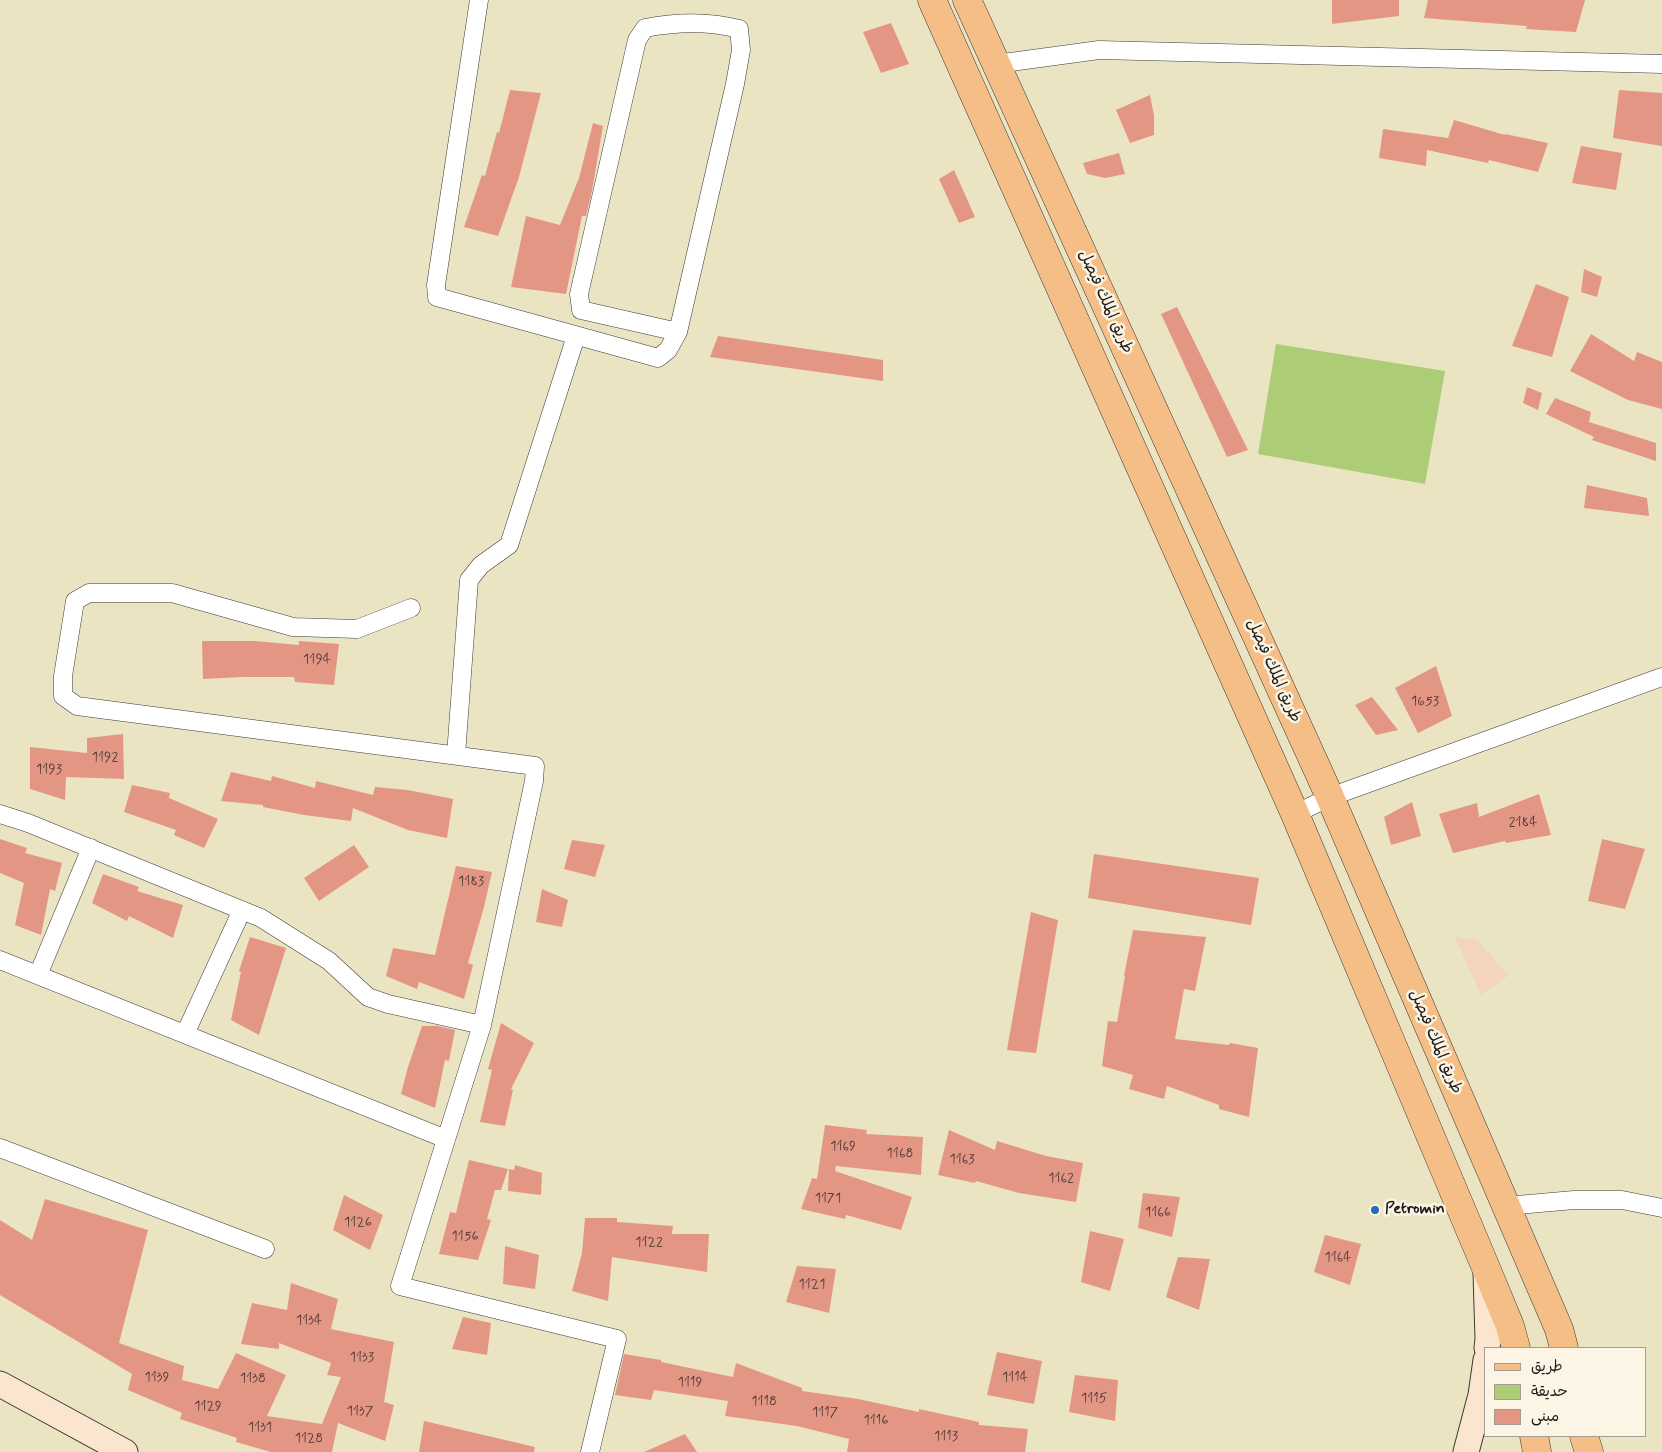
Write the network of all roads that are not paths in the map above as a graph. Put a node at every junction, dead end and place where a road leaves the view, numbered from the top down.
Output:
1 (479, 0) edge
2 (932, 0) edge
3 (967, 0) edge
4 (996, 64) junction
5 (1662, 64) edge
6 (678, 332) junction
7 (576, 336) junction
8 (411, 608) dead end
9 (1662, 677) edge
10 (456, 755) junction
11 (1330, 797) junction
12 (0, 814) edge
13 (1295, 814) junction
14 (91, 848) junction
15 (242, 910) junction
16 (0, 960) edge
17 (38, 975) junction
18 (482, 1025) junction
19 (185, 1034) junction
20 (446, 1139) junction
21 (0, 1148) edge
22 (1506, 1206) junction
23 (1662, 1208) edge
24 (265, 1249) dead end
25 (1486, 1268) junction
26 (1487, 1347) edge
27 (1516, 1347) edge
28 (1564, 1347) edge
29 (1484, 1378) edge
30 (0, 1384) edge
31 (1534, 1437) edge
32 (1583, 1437) edge
33 (1583, 1437) edge
34 (125, 1452) edge
35 (590, 1452) edge
36 (1466, 1452) edge
37 (1537, 1452) edge
38 (1582, 1452) edge
39 (1589, 1452) edge

1 - 7 street
2 - 13 main road
3 - 4 main road, طريق الملك فيصل
4 - 5 street
4 - 11 main road, طريق الملك فيصل
6 - 6 street
6 - 7 street
7 - 10 street
8 - 10 street
9 - 11 street
10 - 18 street
11 - 13 street
11 - 22 main road, طريق الملك فيصل
12 - 14 street
13 - 25 main road
14 - 15 street
14 - 17 street
15 - 18 street
15 - 19 street
16 - 17 street
17 - 19 street
18 - 20 street
19 - 20 street
20 - 35 street
21 - 24 street
22 - 23 street
22 - 28 main road, طريق الملك فيصل
25 - 26 street
25 - 27 main road
29 - 36 street
30 - 34 street
31 - 37 main road
32 - 38 main road
33 - 39 main road

